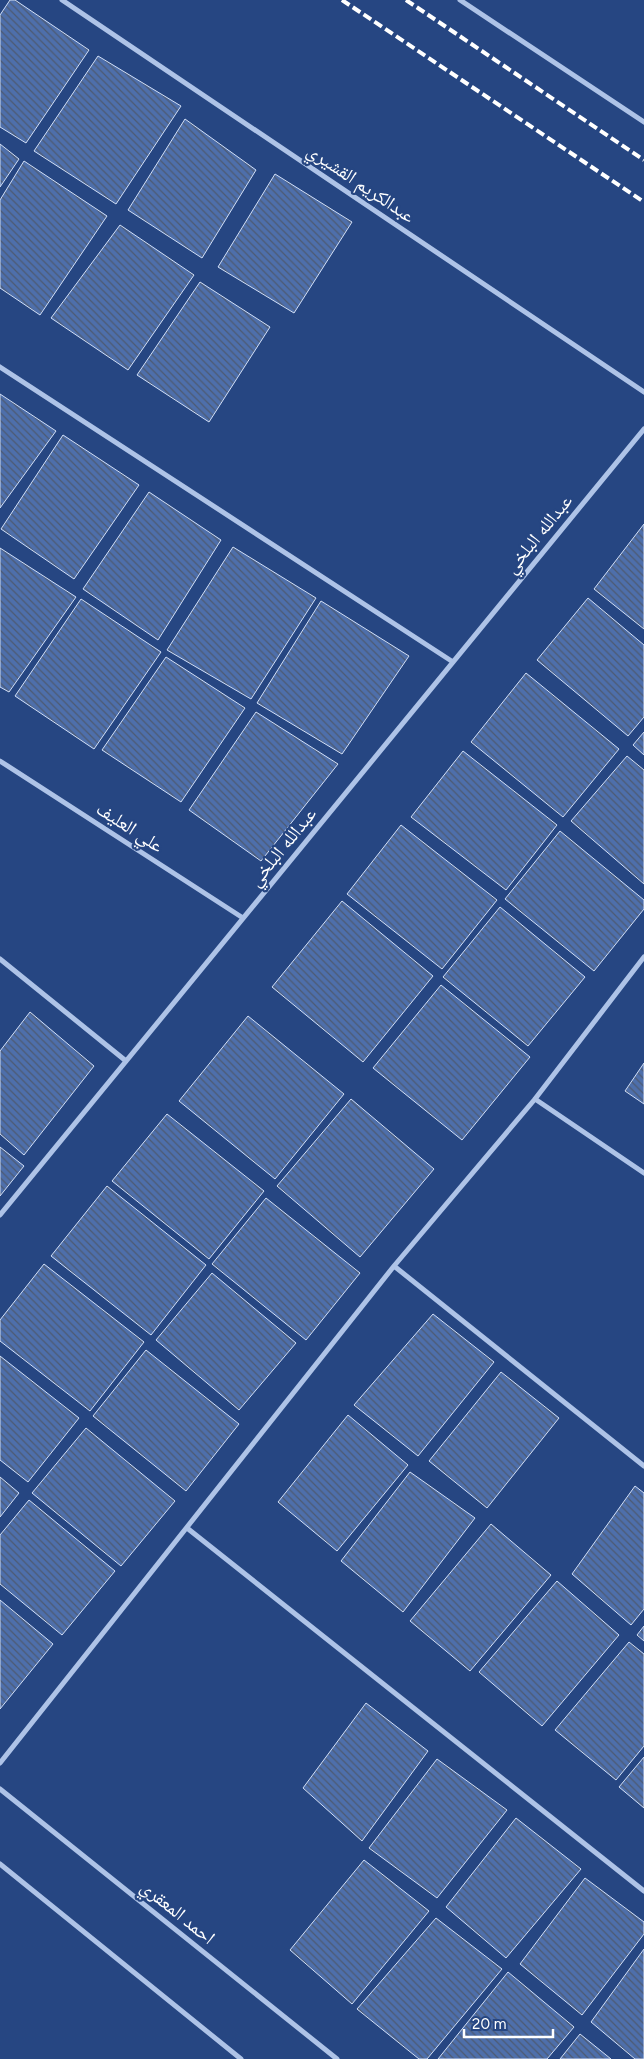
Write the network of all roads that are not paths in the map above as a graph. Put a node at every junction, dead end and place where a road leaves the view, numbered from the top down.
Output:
1 (62, 0) edge
2 (460, 0) edge
3 (644, 122) edge
4 (0, 367) edge
5 (644, 392) edge
6 (644, 429) edge
7 (453, 662) junction
8 (0, 761) edge
9 (243, 918) junction
10 (644, 956) edge
11 (0, 959) edge
12 (126, 1060) junction
13 (536, 1099) junction
14 (644, 1173) edge
15 (0, 1215) edge
16 (394, 1266) junction
17 (644, 1466) edge
18 (187, 1528) junction
19 (0, 1763) edge
20 (0, 1789) edge
21 (0, 1864) edge
22 (644, 1891) edge
23 (241, 2059) edge
24 (337, 2059) edge

1 - 5 street, عبدالكريم القشيري
2 - 3 street
4 - 7 street
6 - 7 street, عبدالله البلخي
7 - 9 street, عبدالله البلخي
8 - 9 street, علي العليف
9 - 12 street, عبدالله البلخي
10 - 13 street
11 - 12 street
12 - 15 street, عبدالله البلخي
13 - 14 street
13 - 16 street
16 - 17 street
16 - 18 street
18 - 19 street
18 - 22 street
20 - 24 street, احمد المعقري
21 - 23 street

